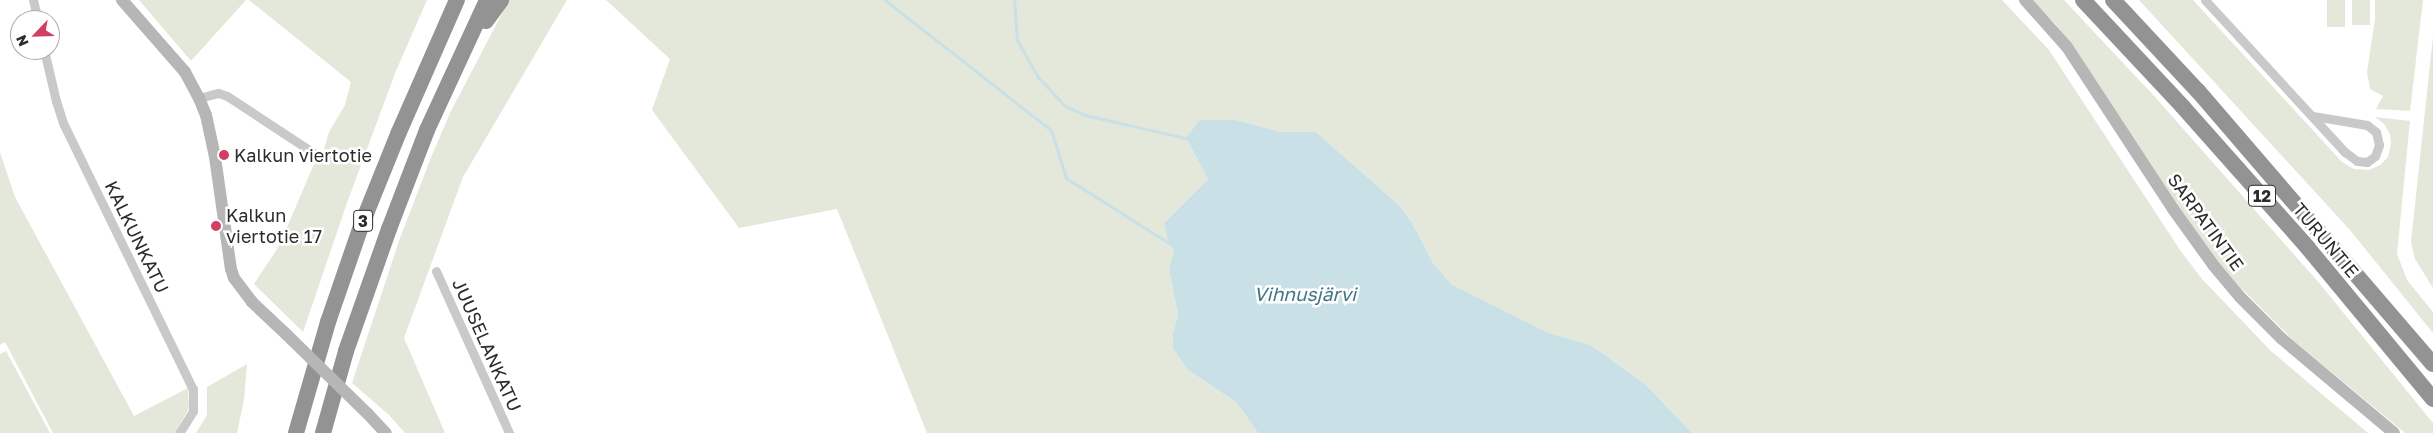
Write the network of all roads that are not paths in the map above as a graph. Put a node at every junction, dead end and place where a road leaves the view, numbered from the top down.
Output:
1 (122, 0) edge
2 (487, 0) edge
3 (501, 0) edge
4 (2025, 0) edge
5 (2083, 0) edge
6 (2113, 0) edge
7 (2204, 0) edge
8 (453, 5) edge
9 (46, 60) edge
10 (458, 60) junction
11 (200, 98) junction
12 (2313, 116) junction
13 (320, 157) dead end
14 (436, 271) dead end
15 (2433, 364) edge
16 (2433, 399) edge
17 (179, 433) edge
18 (296, 433) edge
19 (323, 433) edge
20 (386, 433) edge
21 (509, 433) edge
22 (2394, 433) edge

1 - 11 main road
2 - 10 highway, 3
3 - 10 highway
4 - 22 main road, SARPATINTIE
5 - 16 highway, TURUNTIE / 12
6 - 15 highway, TURUNTIE / 12
7 - 12 street
8 - 18 highway, 3
9 - 17 street, KALKUNKATU
10 - 19 highway, 3
11 - 13 street
11 - 20 main road, bridge
12 - 12 street
14 - 21 street, JUUSELANKATU

